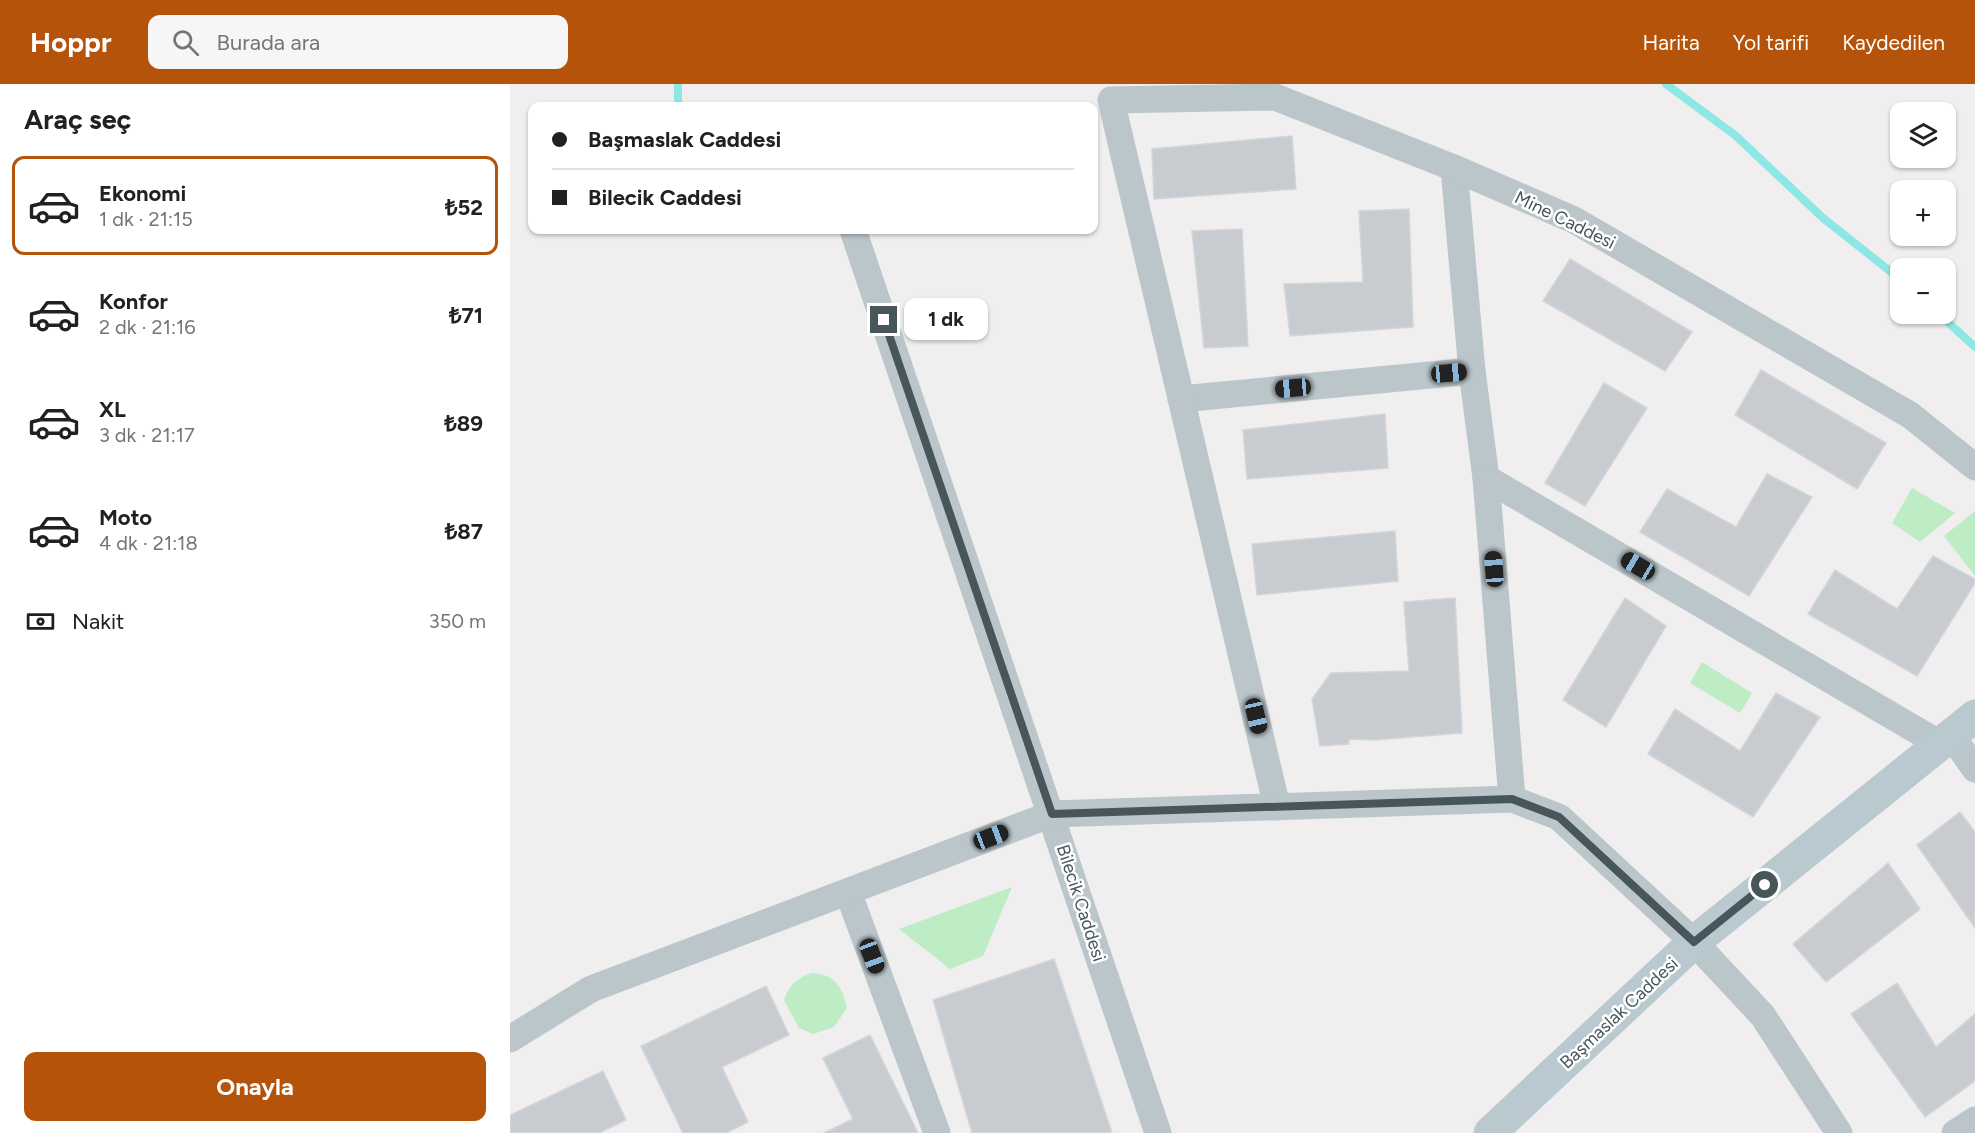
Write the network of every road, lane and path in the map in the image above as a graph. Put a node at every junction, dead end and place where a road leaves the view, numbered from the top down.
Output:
1 (1454, 168) junction
2 (854, 234) edge
3 (1472, 371) junction
4 (1181, 399) junction
5 (1975, 467) edge
6 (1486, 478) junction
7 (1955, 732) edge
8 (1975, 769) edge
9 (1512, 799) junction
10 (1277, 807) junction
11 (1052, 814) junction
12 (848, 891) junction
13 (1694, 942) junction
14 (510, 1039) edge
15 (1975, 1120) edge
16 (937, 1133) edge
17 (1158, 1133) edge
18 (1490, 1133) edge
19 (1839, 1133) edge
20 (1955, 1133) edge

1 - 3 street
1 - 4 street, Mine Caddesi
1 - 5 street, Mine Caddesi
2 - 11 street, Bilecik Caddesi
3 - 4 street
3 - 6 street
4 - 10 street
6 - 7 street
6 - 9 street
7 - 8 street
7 - 13 street, Başmaslak Caddesi
9 - 10 street
9 - 13 street
10 - 11 street
11 - 12 street
11 - 17 street, Bilecik Caddesi
12 - 14 street
12 - 16 street
13 - 18 street, Başmaslak Caddesi
13 - 19 street
15 - 20 street

